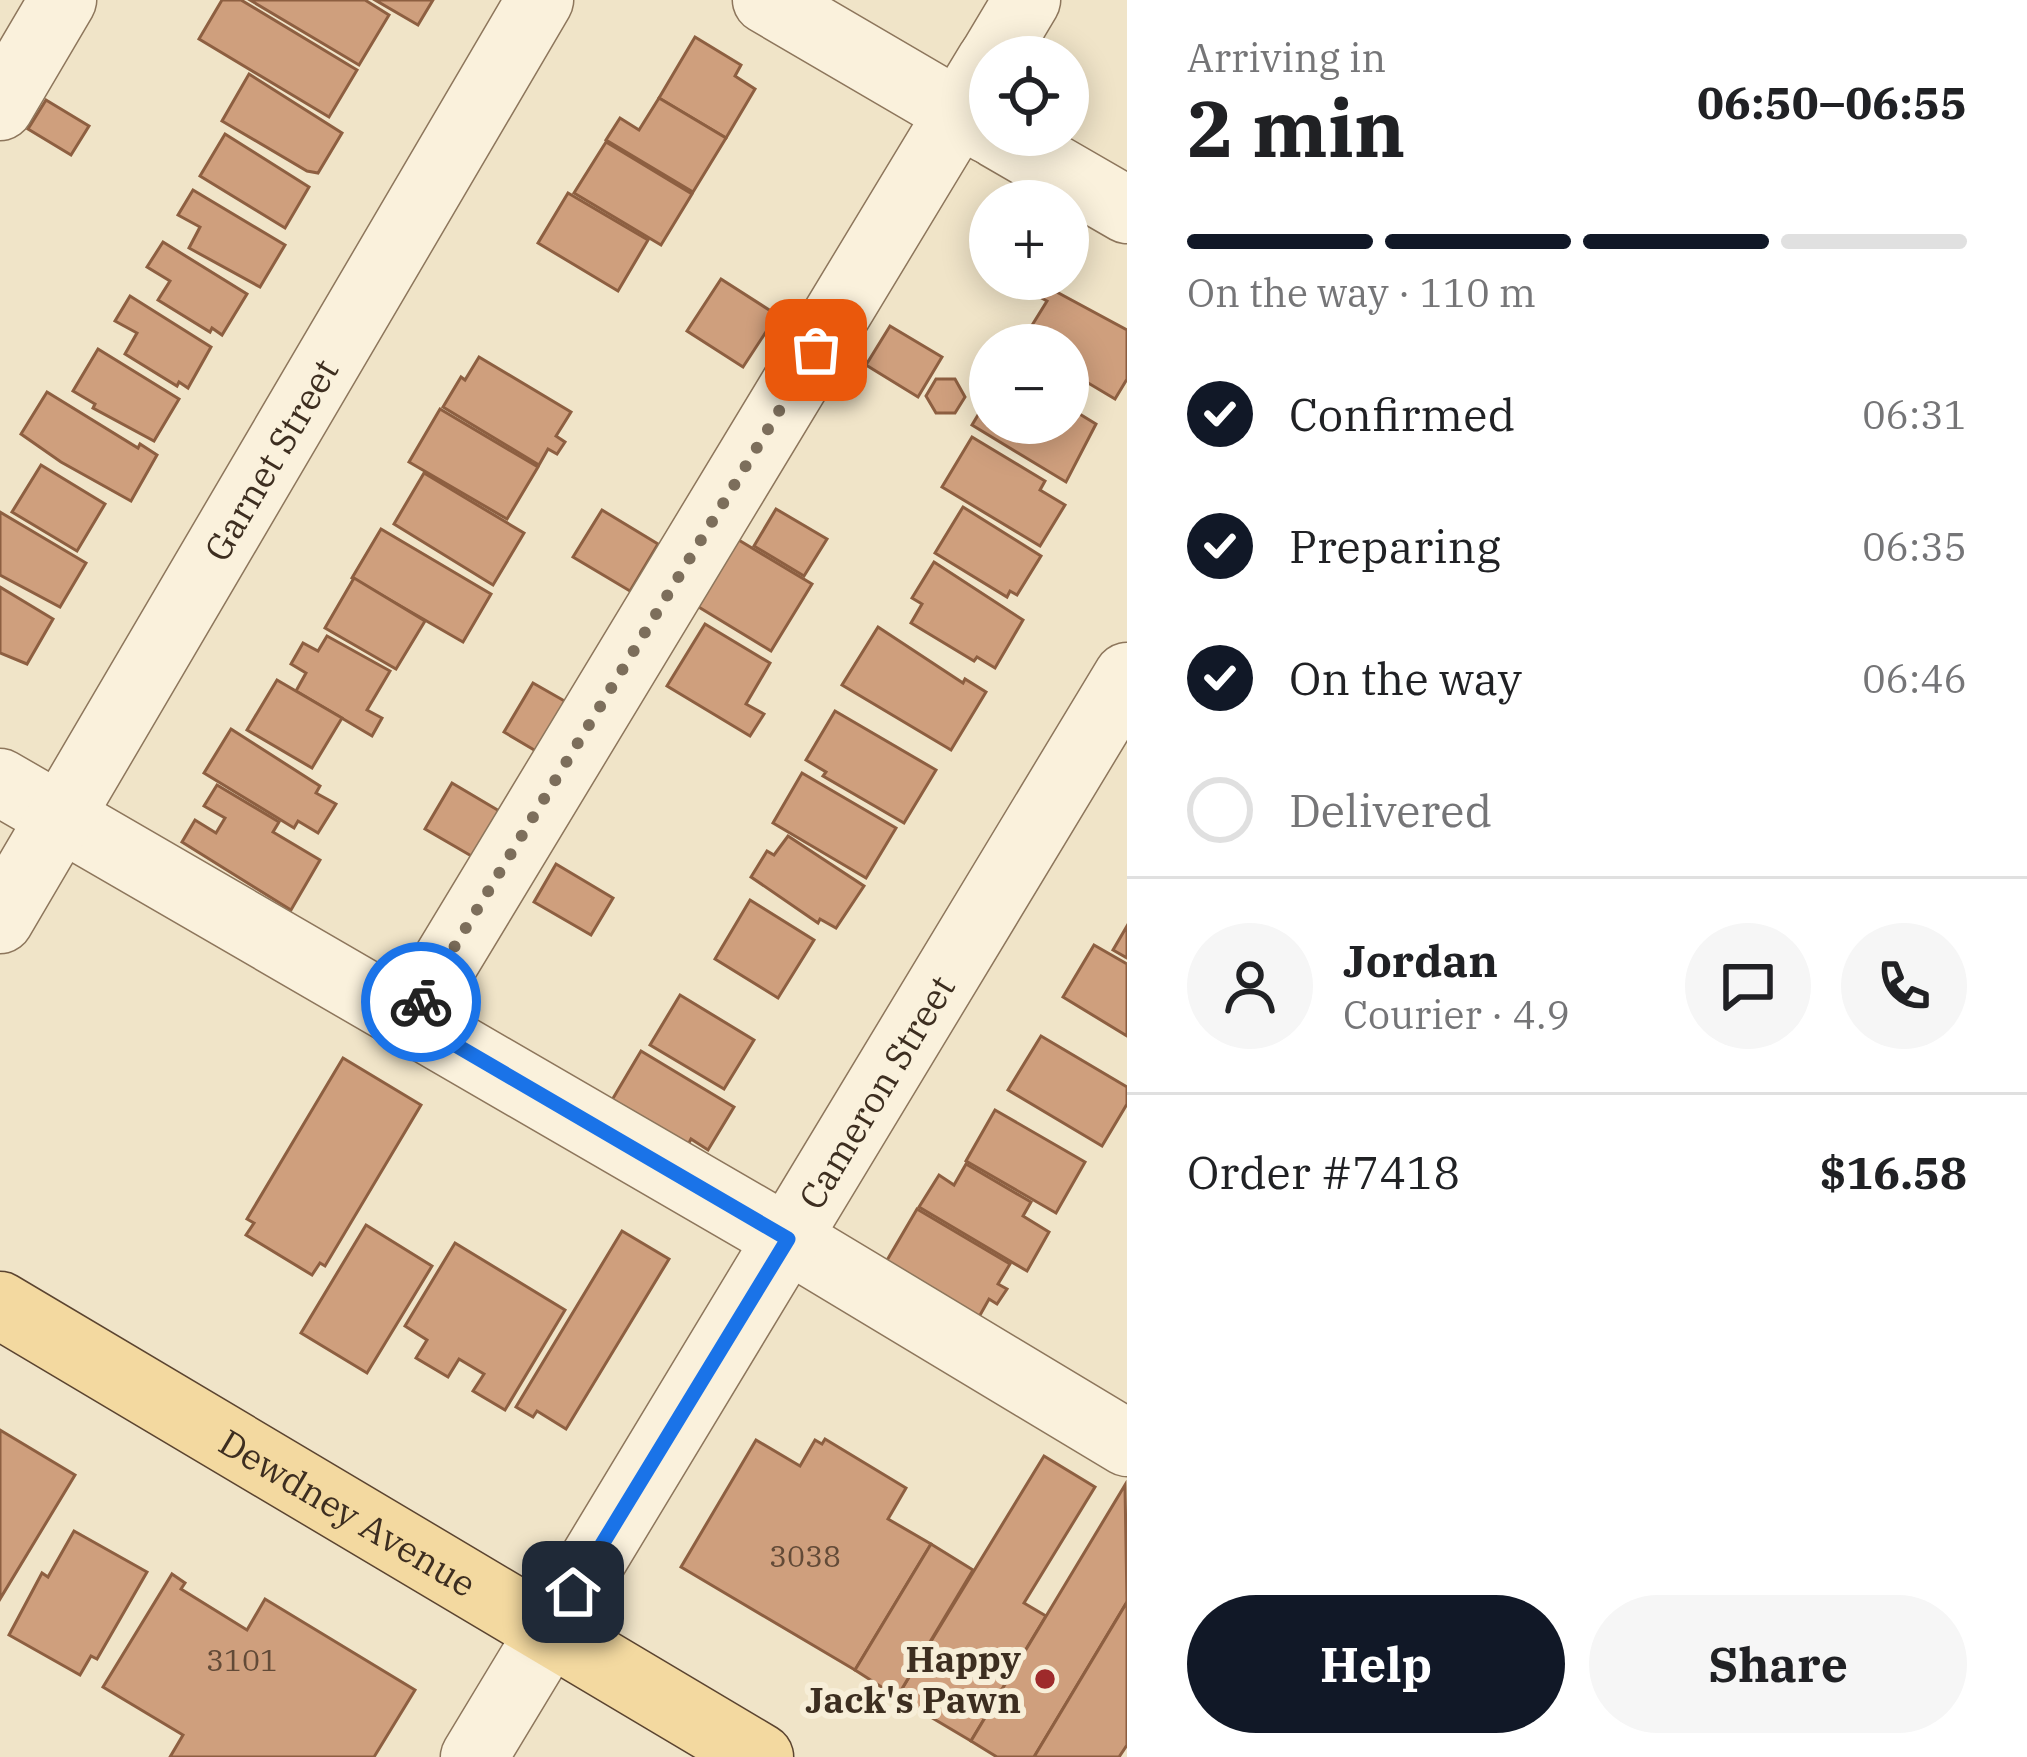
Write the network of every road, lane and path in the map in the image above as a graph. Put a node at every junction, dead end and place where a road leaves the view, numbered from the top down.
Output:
1 (63, 0) edge
2 (540, 0) edge
3 (766, 0) edge
4 (1027, 0) edge
5 (1012, 36) edge
6 (969, 91) edge
7 (0, 107) edge
8 (969, 126) edge
9 (1058, 156) edge
10 (1127, 210) edge
11 (1127, 676) edge
12 (0, 782) edge
13 (62, 819) junction
14 (0, 920) edge
15 (411, 1019) junction
16 (788, 1239) junction
17 (0, 1305) edge
18 (1127, 1443) edge
19 (550, 1632) junction
20 (474, 1757) edge
21 (760, 1757) edge

1 - 7 street
2 - 13 street, Garnet Street
3 - 6 street
4 - 5 street
8 - 15 street
9 - 10 street
11 - 16 street, Cameron Street
12 - 13 street
13 - 14 street, Garnet Street
13 - 15 street
15 - 16 street
16 - 18 street
16 - 19 street, Cameron Street
17 - 19 main road, Dewdney Avenue
19 - 20 street, Cameron Street
19 - 21 main road, Dewdney Avenue

